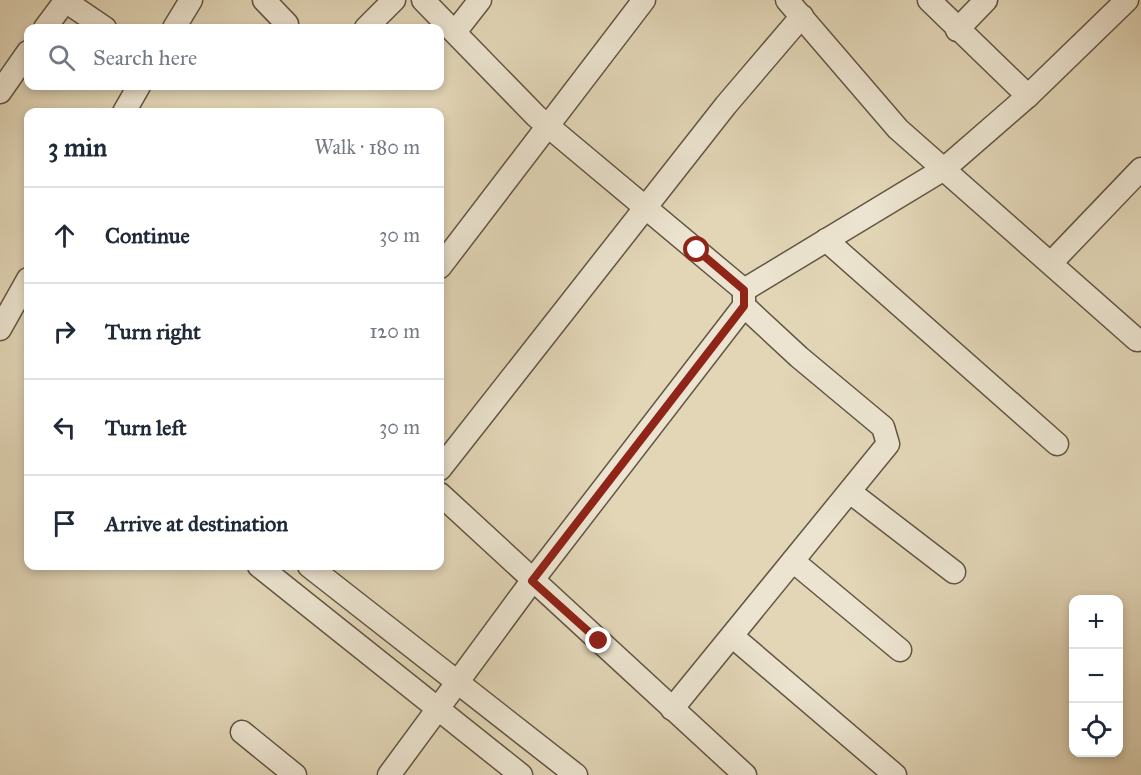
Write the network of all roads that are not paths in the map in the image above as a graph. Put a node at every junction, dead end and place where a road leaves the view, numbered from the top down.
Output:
1 (65, 0) edge
2 (191, 0) edge
3 (264, 0) edge
4 (394, 0) edge
5 (423, 0) edge
6 (480, 0) edge
7 (644, 0) edge
8 (929, 0) edge
9 (986, 0) edge
10 (1127, 0) edge
11 (794, 8) edge
12 (48, 24) edge
13 (99, 24) edge
14 (176, 24) edge
15 (287, 24) dead end
16 (370, 24) edge
17 (957, 30) junction
18 (455, 32) junction
19 (24, 58) edge
20 (138, 90) edge
21 (0, 92) edge
22 (1028, 96) junction
23 (126, 108) edge
24 (547, 124) junction
25 (944, 169) junction
26 (1137, 183) edge
27 (646, 208) junction
28 (826, 240) junction
29 (444, 262) edge
30 (1051, 263) junction
31 (24, 286) edge
32 (744, 298) junction
33 (0, 327) edge
34 (1137, 340) dead end
35 (1057, 444) dead end
36 (444, 464) edge
37 (850, 492) junction
38 (444, 498) edge
39 (793, 561) junction
40 (265, 570) edge
41 (314, 570) edge
42 (954, 572) dead end
43 (532, 581) junction
44 (732, 636) junction
45 (900, 650) dead end
46 (457, 684) junction
47 (672, 709) junction
48 (438, 710) junction
49 (242, 732) dead end
50 (295, 775) edge
51 (389, 775) edge
52 (521, 775) edge
53 (576, 775) edge
54 (745, 775) edge
55 (895, 775) edge

1 - 12 street
1 - 13 street
2 - 14 street
3 - 15 street
4 - 16 street
5 - 18 street
6 - 18 street
7 - 24 street
8 - 17 street
9 - 17 street
10 - 22 street
11 - 25 street
11 - 27 street
17 - 22 street
18 - 24 street
19 - 21 street
20 - 23 street
22 - 25 street
24 - 27 street
24 - 29 street
25 - 28 street
25 - 30 street
26 - 30 street
27 - 32 street
27 - 36 street
28 - 32 street
28 - 35 street
30 - 34 street
31 - 33 street
32 - 37 street
32 - 43 street
37 - 39 street
37 - 42 street
38 - 43 street
39 - 44 street
39 - 45 street
40 - 48 street
41 - 46 street
43 - 46 street
43 - 47 street
44 - 47 street
44 - 55 street
46 - 48 street
46 - 53 street
47 - 54 street
48 - 51 street
48 - 52 street
49 - 50 street

